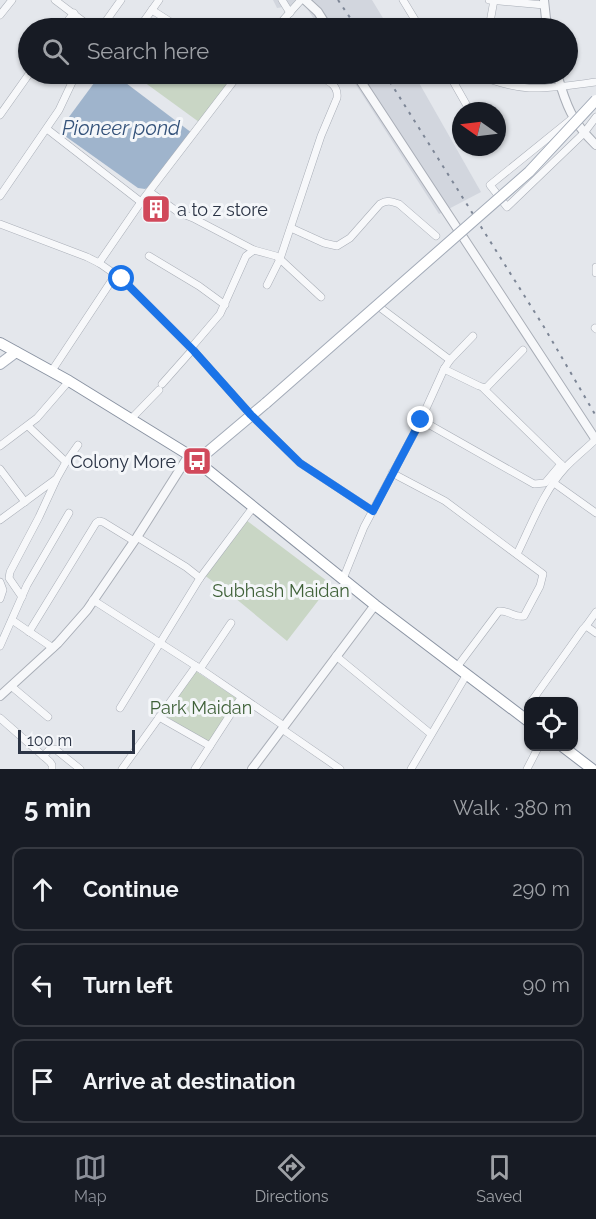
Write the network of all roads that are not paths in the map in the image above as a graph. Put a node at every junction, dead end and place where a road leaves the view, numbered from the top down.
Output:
1 (12, 0) edge
2 (55, 0) edge
3 (121, 0) edge
4 (159, 0) edge
5 (282, 0) edge
6 (303, 0) edge
7 (403, 0) edge
8 (492, 0) edge
9 (544, 3) edge
10 (152, 10) junction
11 (1, 13) edge
12 (290, 13) junction
13 (74, 14) junction
14 (71, 18) edge
15 (79, 18) edge
16 (108, 18) edge
17 (146, 18) edge
18 (164, 18) edge
19 (285, 18) edge
20 (322, 18) edge
21 (414, 18) edge
22 (490, 18) edge
23 (546, 18) edge
24 (596, 82) edge
25 (22, 84) edge
26 (71, 84) edge
27 (231, 84) edge
28 (332, 84) edge
29 (363, 84) edge
30 (455, 84) edge
31 (508, 84) edge
32 (560, 84) edge
33 (561, 87) junction
34 (596, 93) edge
35 (596, 100) edge
36 (465, 102) edge
37 (0, 115) edge
38 (596, 117) edge
39 (573, 118) junction
40 (47, 129) junction
41 (584, 133) junction
42 (596, 145) edge
43 (150, 192) junction
44 (0, 196) edge
45 (141, 202) junction
46 (0, 224) edge
47 (291, 228) junction
48 (436, 236) dead end
49 (254, 250) junction
50 (149, 256) dead end
51 (280, 259) junction
52 (99, 263) junction
53 (596, 267) edge
54 (596, 273) edge
55 (116, 274) junction
56 (267, 285) dead end
57 (321, 297) dead end
58 (225, 305) junction
59 (382, 309) dead end
60 (473, 336) dead end
61 (0, 343) edge
62 (192, 348) junction
63 (523, 350) dead end
64 (16, 352) junction
65 (450, 360) junction
66 (0, 364) edge
67 (444, 369) junction
68 (51, 372) junction
69 (69, 381) junction
70 (483, 388) junction
71 (251, 415) junction
72 (130, 420) junction
73 (421, 420) junction
74 (28, 426) junction
75 (596, 440) edge
76 (78, 445) dead end
77 (0, 446) edge
78 (193, 458) junction
79 (66, 462) junction
80 (563, 466) junction
81 (0, 469) edge
82 (392, 473) junction
83 (57, 478) junction
84 (554, 483) junction
85 (25, 502) junction
86 (254, 506) junction
87 (373, 511) junction
88 (69, 513) dead end
89 (596, 513) edge
90 (0, 520) edge
91 (135, 539) junction
92 (517, 554) junction
93 (200, 578) junction
94 (343, 579) junction
95 (0, 582) edge
96 (22, 597) junction
97 (0, 599) edge
98 (93, 600) junction
99 (375, 605) junction
100 (596, 612) edge
101 (12, 621) junction
102 (231, 623) dead end
103 (586, 626) junction
104 (3, 632) edge
105 (29, 632) junction
106 (596, 633) edge
107 (160, 643) junction
108 (0, 646) edge
109 (53, 648) junction
110 (336, 656) junction
111 (198, 667) junction
112 (462, 671) junction
113 (10, 686) junction
114 (0, 696) edge
115 (534, 697) edge
116 (241, 698) junction
117 (120, 708) dead end
118 (48, 717) dead end
119 (159, 717) junction
120 (524, 717) edge
121 (0, 718) edge
122 (283, 728) junction
123 (431, 734) junction
124 (210, 746) junction
125 (537, 751) edge
126 (567, 751) edge
127 (43, 756) junction
128 (52, 769) edge
129 (80, 769) edge
130 (122, 769) edge
131 (195, 769) edge
132 (252, 769) edge
133 (340, 769) edge
134 (411, 769) edge
135 (527, 769) edge
136 (592, 769) edge

1 - 11 street
2 - 13 street
3 - 16 street
4 - 10 street
5 - 12 street
6 - 12 street
6 - 20 street
7 - 21 street
8 - 9 street
8 - 22 street
9 - 23 street
10 - 17 street
10 - 18 street
12 - 19 street
13 - 14 street
13 - 15 street
24 - 33 street
25 - 37 street
26 - 40 street
27 - 43 street
28 - 47 street
29 - 75 street
30 - 36 street
31 - 33 street
32 - 33 street
33 - 39 street
34 - 39 street
35 - 71 main road, bridge
38 - 41 street
39 - 41 street
39 - 41 street
40 - 44 street
40 - 45 street
41 - 42 street
43 - 45 street
43 - 49 street
45 - 52 street
46 - 52 street
47 - 48 street
47 - 51 street
49 - 51 street
49 - 58 street
50 - 58 street
51 - 56 street
51 - 57 street
52 - 55 street
53 - 54 street
55 - 62 street
55 - 68 street
58 - 62 street
59 - 65 street
60 - 65 street
61 - 64 main road
62 - 71 street
62 - 72 street
63 - 70 street
64 - 66 main road
64 - 68 main road
65 - 67 street
67 - 70 street
67 - 73 street
68 - 69 main road
69 - 72 main road
69 - 74 street
70 - 80 street
71 - 78 main road
71 - 87 street
72 - 78 main road
73 - 80 street
73 - 82 street
74 - 77 street
74 - 79 street
75 - 80 street
76 - 79 street
78 - 86 main road
78 - 91 street
79 - 83 street
80 - 84 street
81 - 85 street
82 - 87 street
82 - 92 street
83 - 85 street
83 - 96 street
84 - 89 street
84 - 92 street
85 - 90 street
86 - 93 street
86 - 94 main road
87 - 94 street
88 - 96 street
91 - 93 street
91 - 98 street
91 - 105 street
92 - 112 street
93 - 107 street
94 - 99 main road
95 - 97 street
96 - 101 street
98 - 107 street
98 - 109 street
99 - 110 street
99 - 112 main road
100 - 103 street
101 - 104 street
101 - 105 street
102 - 111 street
103 - 106 street
103 - 115 street
104 - 108 street
105 - 109 street
107 - 111 street
107 - 117 street
109 - 113 street
110 - 122 street
110 - 123 street
111 - 116 street
111 - 119 street
112 - 120 main road
112 - 123 street
113 - 114 street
113 - 118 street
116 - 122 street
116 - 124 street
119 - 124 street
119 - 130 street
121 - 127 street
122 - 132 street
122 - 133 street
123 - 134 street
124 - 131 street
125 - 135 street
126 - 136 main road
127 - 128 street
127 - 129 street

